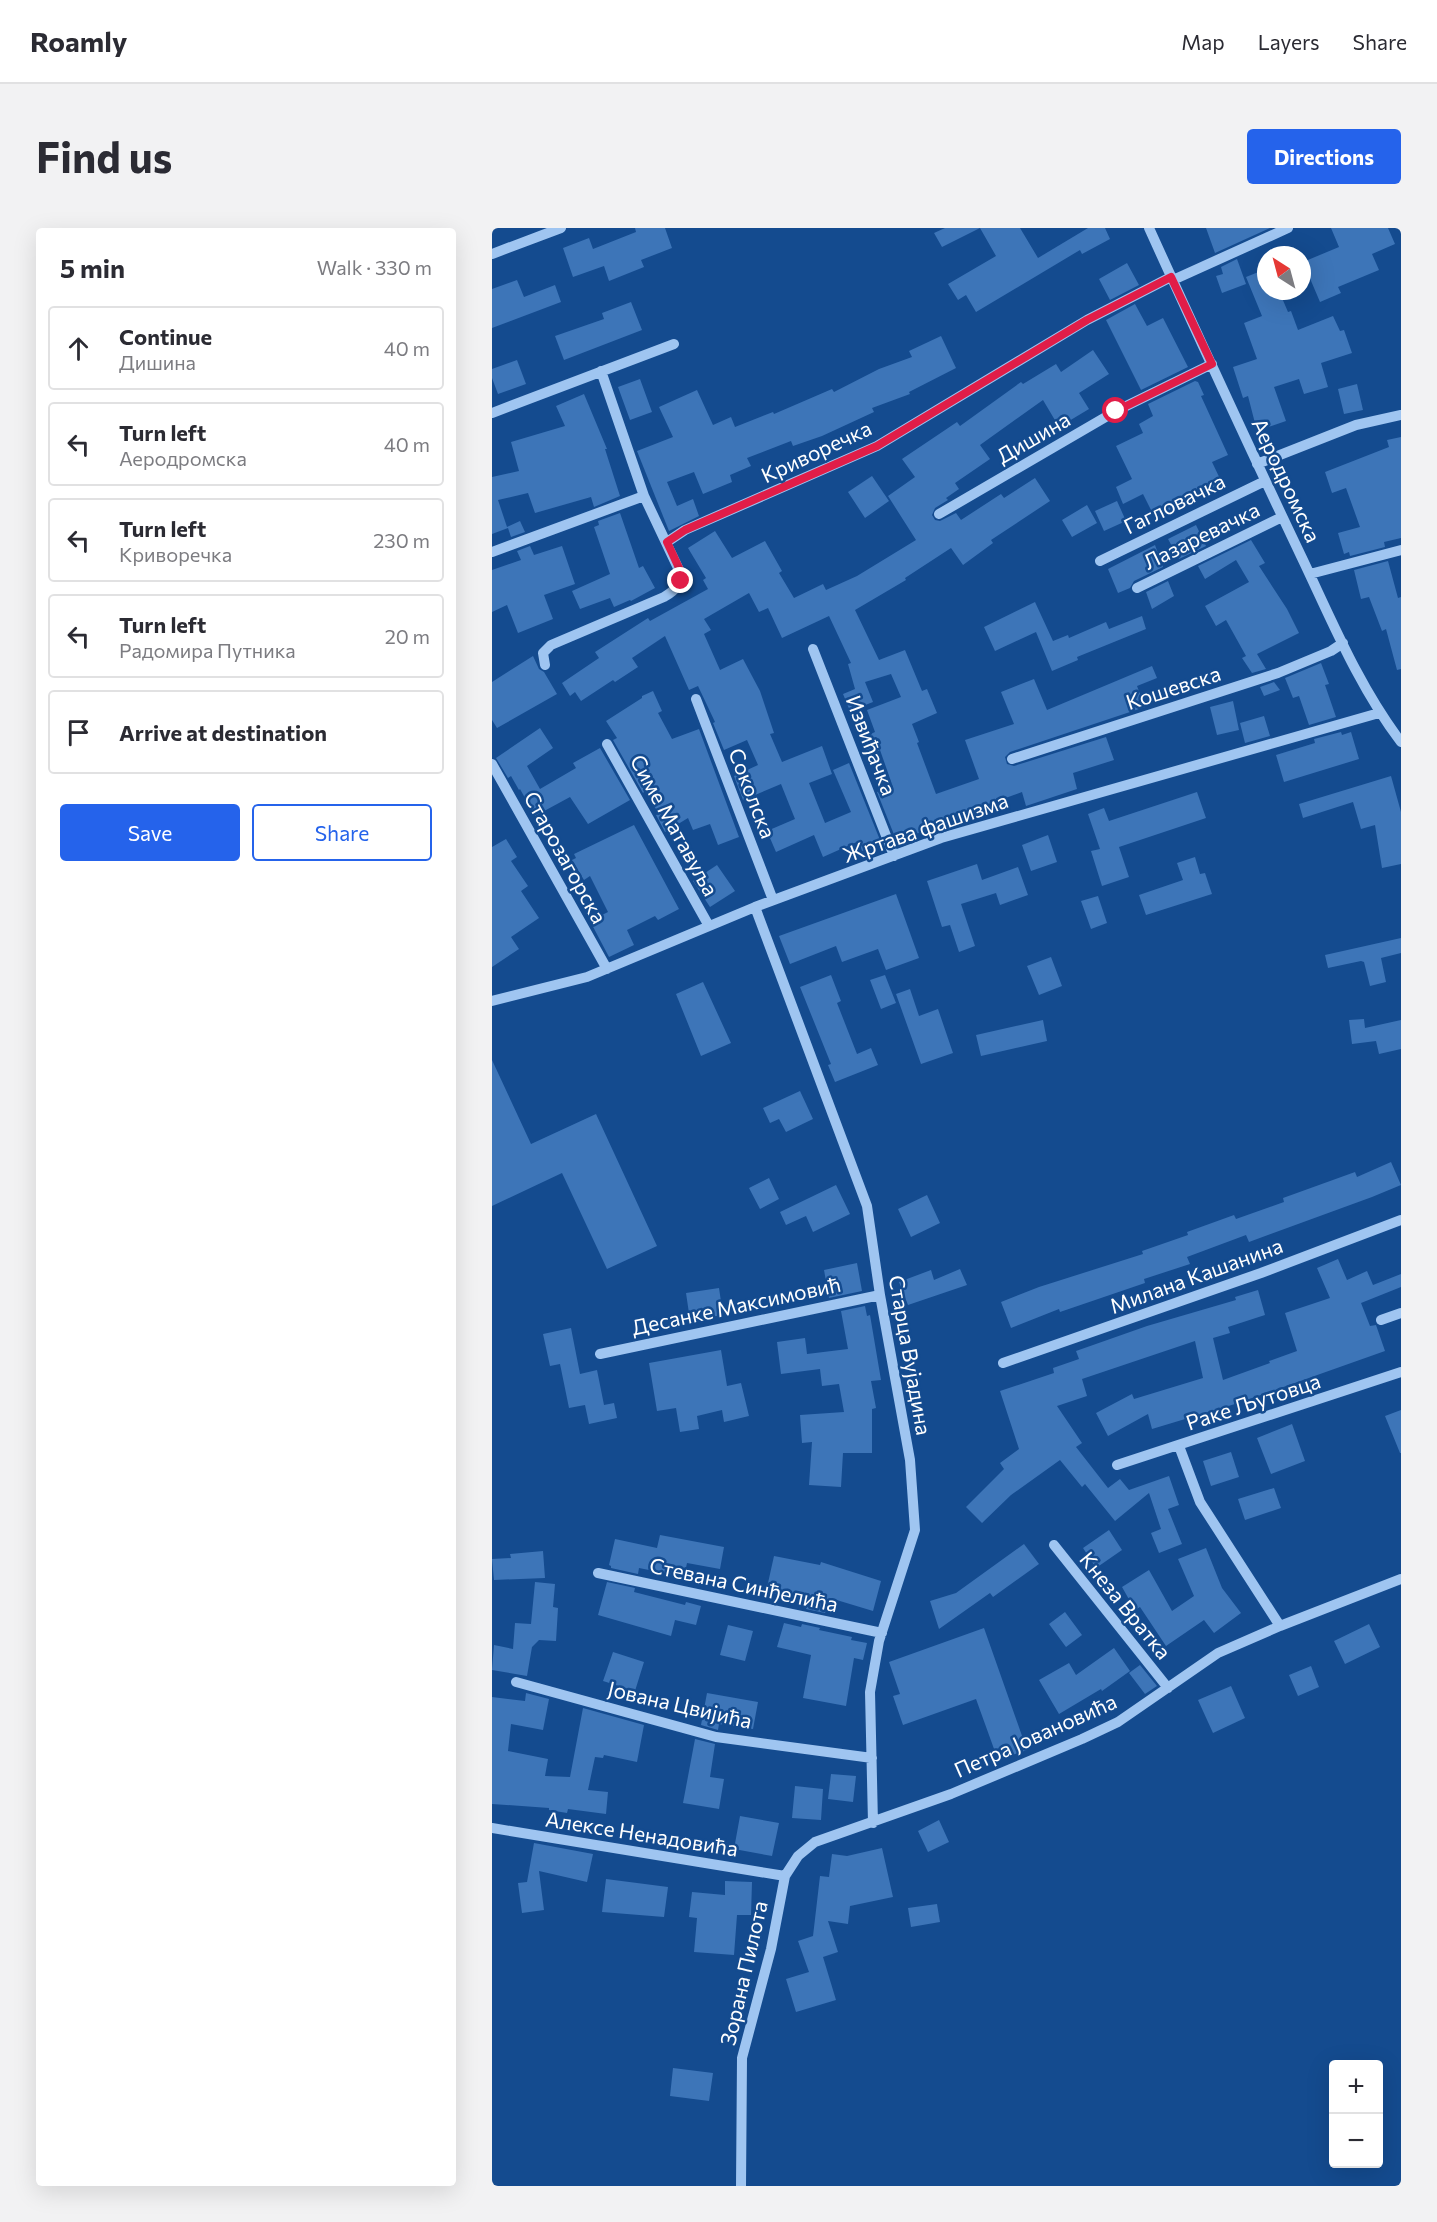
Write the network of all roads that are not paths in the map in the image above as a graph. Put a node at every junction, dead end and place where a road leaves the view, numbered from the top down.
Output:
1 (561, 228) edge
2 (1149, 228) edge
3 (1288, 228) edge
4 (492, 254) edge
5 (1168, 280) junction
6 (674, 344) dead end
7 (1212, 364) junction
8 (601, 372) junction
9 (492, 413) edge
10 (1401, 415) edge
11 (1257, 464) junction
12 (1265, 481) junction
13 (644, 496) junction
14 (939, 514) dead end
15 (1282, 517) junction
16 (667, 542) junction
17 (1401, 550) edge
18 (492, 552) edge
19 (1100, 561) dead end
20 (1310, 574) junction
21 (1137, 588) dead end
22 (1343, 644) junction
23 (813, 649) dead end
24 (545, 665) dead end
25 (696, 699) dead end
26 (1379, 713) junction
27 (1401, 742) edge
28 (607, 744) dead end
29 (1012, 759) dead end
30 (492, 764) edge
31 (894, 856) junction
32 (773, 900) junction
33 (755, 907) junction
34 (709, 926) junction
35 (606, 969) junction
36 (492, 1001) edge
37 (1401, 1220) edge
38 (880, 1295) junction
39 (1401, 1312) edge
40 (1381, 1320) dead end
41 (600, 1354) dead end
42 (1003, 1364) dead end
43 (1401, 1372) edge
44 (1179, 1446) junction
45 (1117, 1465) dead end
46 (1054, 1545) dead end
47 (598, 1574) dead end
48 (1401, 1579) edge
49 (1280, 1626) junction
50 (882, 1633) junction
51 (516, 1682) dead end
52 (1168, 1688) junction
53 (872, 1758) junction
54 (873, 1823) junction
55 (492, 1828) edge
56 (785, 1876) junction
57 (741, 2186) edge

1 - 4 street
2 - 5 street, Аеродромска
3 - 5 street, Криворечка
5 - 7 street, Аеродромска
5 - 16 street, Криворечка
6 - 8 street
7 - 11 street, Аеродромска
7 - 14 street, Дишина
8 - 9 street
8 - 13 street
10 - 11 street
11 - 12 street, Аеродромска
12 - 15 street, Аеродромска
12 - 19 street, Гагловачка
13 - 16 street
13 - 18 street
15 - 20 street, Аеродромска
15 - 21 street, Лазаревачка
16 - 24 street
17 - 20 street
20 - 22 street, Аеродромска
22 - 26 street, Аеродромска
22 - 29 street, Кошевска
23 - 31 street, Извиђачка
25 - 32 street, Соколска
26 - 27 street, Аеродромска
26 - 31 street, Жртава фашизма
28 - 34 street, Симе Матавуља
30 - 35 street, Старозагорска
31 - 32 street, Жртава фашизма
32 - 33 street, Жртава фашизма
33 - 34 street, Жртава фашизма
33 - 38 street, Старца Вујадина
34 - 35 street, Жртава фашизма
35 - 36 street, Жртава фашизма
37 - 42 street, Милана Кашанина
38 - 41 street, Десанке Максимовић
38 - 50 street, Старца Вујадина
39 - 40 street
43 - 44 street, Раке Љутовца
44 - 45 street, Раке Љутовца
44 - 49 street
46 - 52 street, Кнеза Вратка
47 - 50 street, Стевана Синђелића
48 - 49 street, Петра Јовановића
49 - 52 street, Петра Јовановића
50 - 53 street, Старца Вујадина
51 - 53 street, Јована Цвијића
52 - 54 street, Петра Јовановића
53 - 54 street, Старца Вујадина
54 - 56 street, Зорана Пилота
55 - 56 street, Алексе Ненадовића
56 - 57 street, Зорана Пилота

